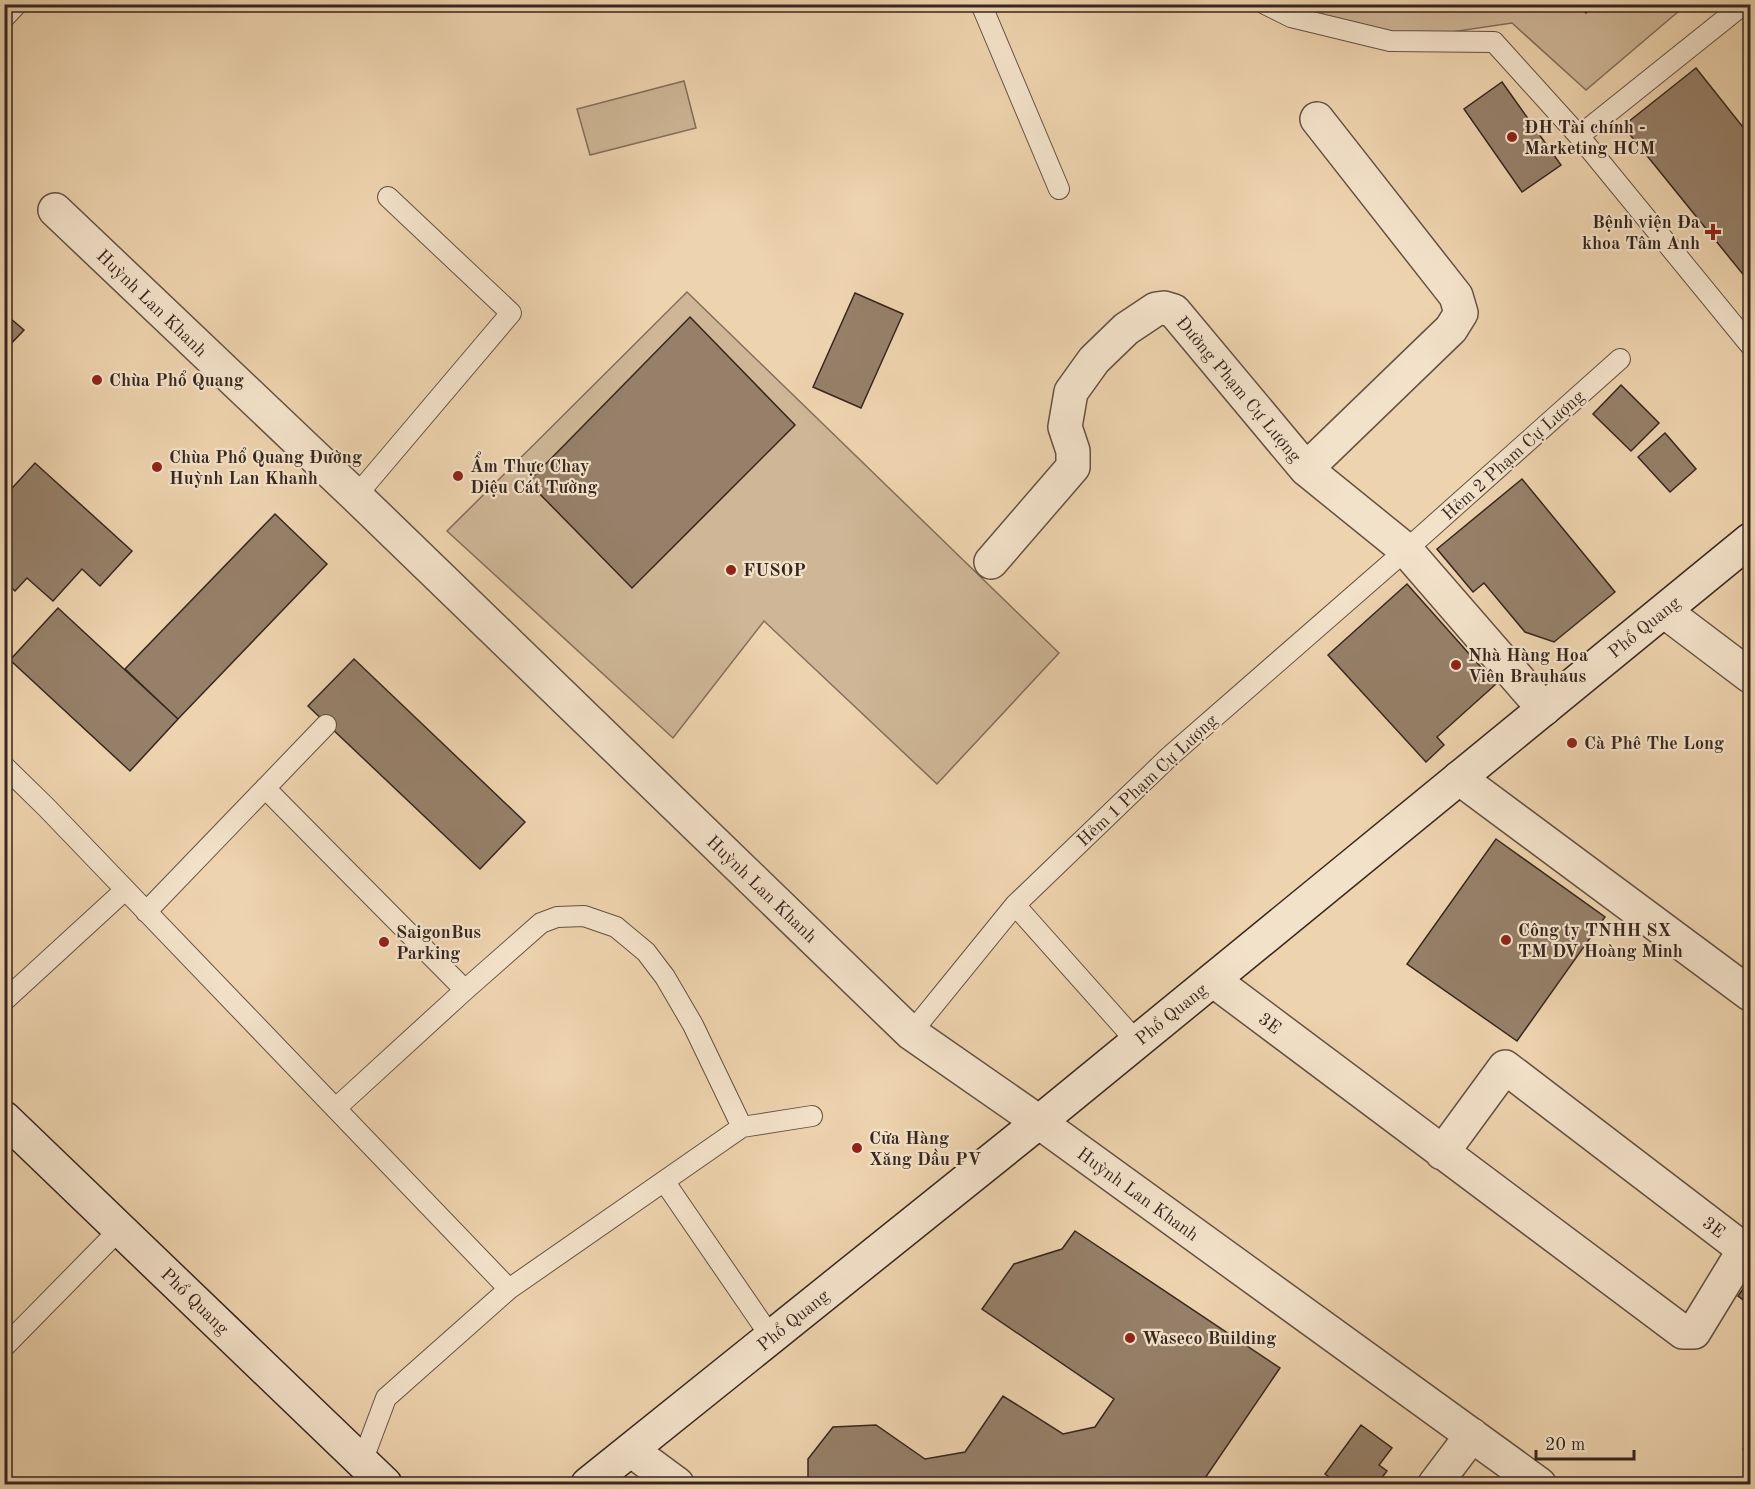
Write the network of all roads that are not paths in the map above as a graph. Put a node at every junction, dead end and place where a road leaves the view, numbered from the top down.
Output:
1 (17, 4) edge
2 (981, 4) edge
3 (1265, 4) edge
4 (1744, 4) edge
5 (4, 18) edge
6 (1317, 119) dead end
7 (1580, 136) junction
8 (1059, 189) dead end
9 (388, 197) dead end
10 (55, 210) dead end
11 (1750, 345) edge
12 (1620, 359) dead end
13 (1306, 469) junction
14 (356, 496) junction
15 (1750, 540) edge
16 (1406, 550) junction
17 (991, 562) dead end
18 (1664, 611) junction
19 (1750, 676) edge
20 (1544, 709) junction
21 (326, 725) dead end
22 (4, 766) edge
23 (1460, 778) junction
24 (265, 788) junction
25 (125, 890) junction
26 (1015, 905) junction
27 (146, 912) junction
28 (1213, 980) junction
29 (465, 990) junction
30 (1750, 994) edge
31 (4, 1001) edge
32 (911, 1033) junction
33 (1137, 1042) junction
34 (336, 1108) junction
35 (812, 1116) dead end
36 (4, 1118) edge
37 (1039, 1122) junction
38 (742, 1127) junction
39 (1442, 1153) junction
40 (664, 1181) junction
41 (120, 1229) junction
42 (509, 1289) junction
43 (771, 1337) junction
44 (4, 1347) edge
45 (1472, 1435) junction
46 (631, 1449) junction
47 (362, 1462) junction
48 (385, 1485) edge
49 (588, 1485) edge
50 (677, 1485) edge
51 (1435, 1485) edge
52 (1539, 1485) edge

1 - 5 lane
2 - 8 lane
3 - 7 lane
4 - 7 lane
6 - 13 street
7 - 11 lane
9 - 14 lane
10 - 14 street, Huỳnh Lan Khanh
12 - 16 lane, Hẻm 2 Phạm Cự Lượng
13 - 16 street, Đường Phạm Cự Lượng
13 - 17 street, Đường Phạm Cự Lượng
14 - 32 street, Huỳnh Lan Khanh
15 - 18 street, Phổ Quang
16 - 20 street, Đường Phạm Cự Lượng
16 - 26 lane, Hẻm 1 Phạm Cự Lượng
18 - 19 street
18 - 20 street, Phổ Quang
20 - 23 street, Phổ Quang
21 - 24 lane
22 - 25 lane
23 - 28 street, Phổ Quang
23 - 30 street
24 - 27 lane
24 - 29 lane
25 - 27 lane
25 - 31 lane
26 - 32 lane, Hẻm 1 Phạm Cự Lượng
26 - 33 lane
27 - 34 lane
28 - 33 street, Phổ Quang
28 - 39 street, 3E
29 - 34 lane
29 - 38 lane
32 - 37 street, Huỳnh Lan Khanh
33 - 37 street, Phổ Quang
34 - 42 lane
35 - 38 lane
36 - 41 street, Phổ Quang
37 - 43 street, Phổ Quang
37 - 45 street, Huỳnh Lan Khanh
38 - 40 lane
39 - 39 street, 3E
40 - 42 lane
40 - 43 lane
41 - 44 lane
41 - 47 street, Phổ Quang
42 - 47 lane
43 - 46 street, Phổ Quang
45 - 51 street
45 - 52 street, Huỳnh Lan Khanh
46 - 49 street, Phổ Quang
46 - 50 street
47 - 48 street, Phổ Quang

